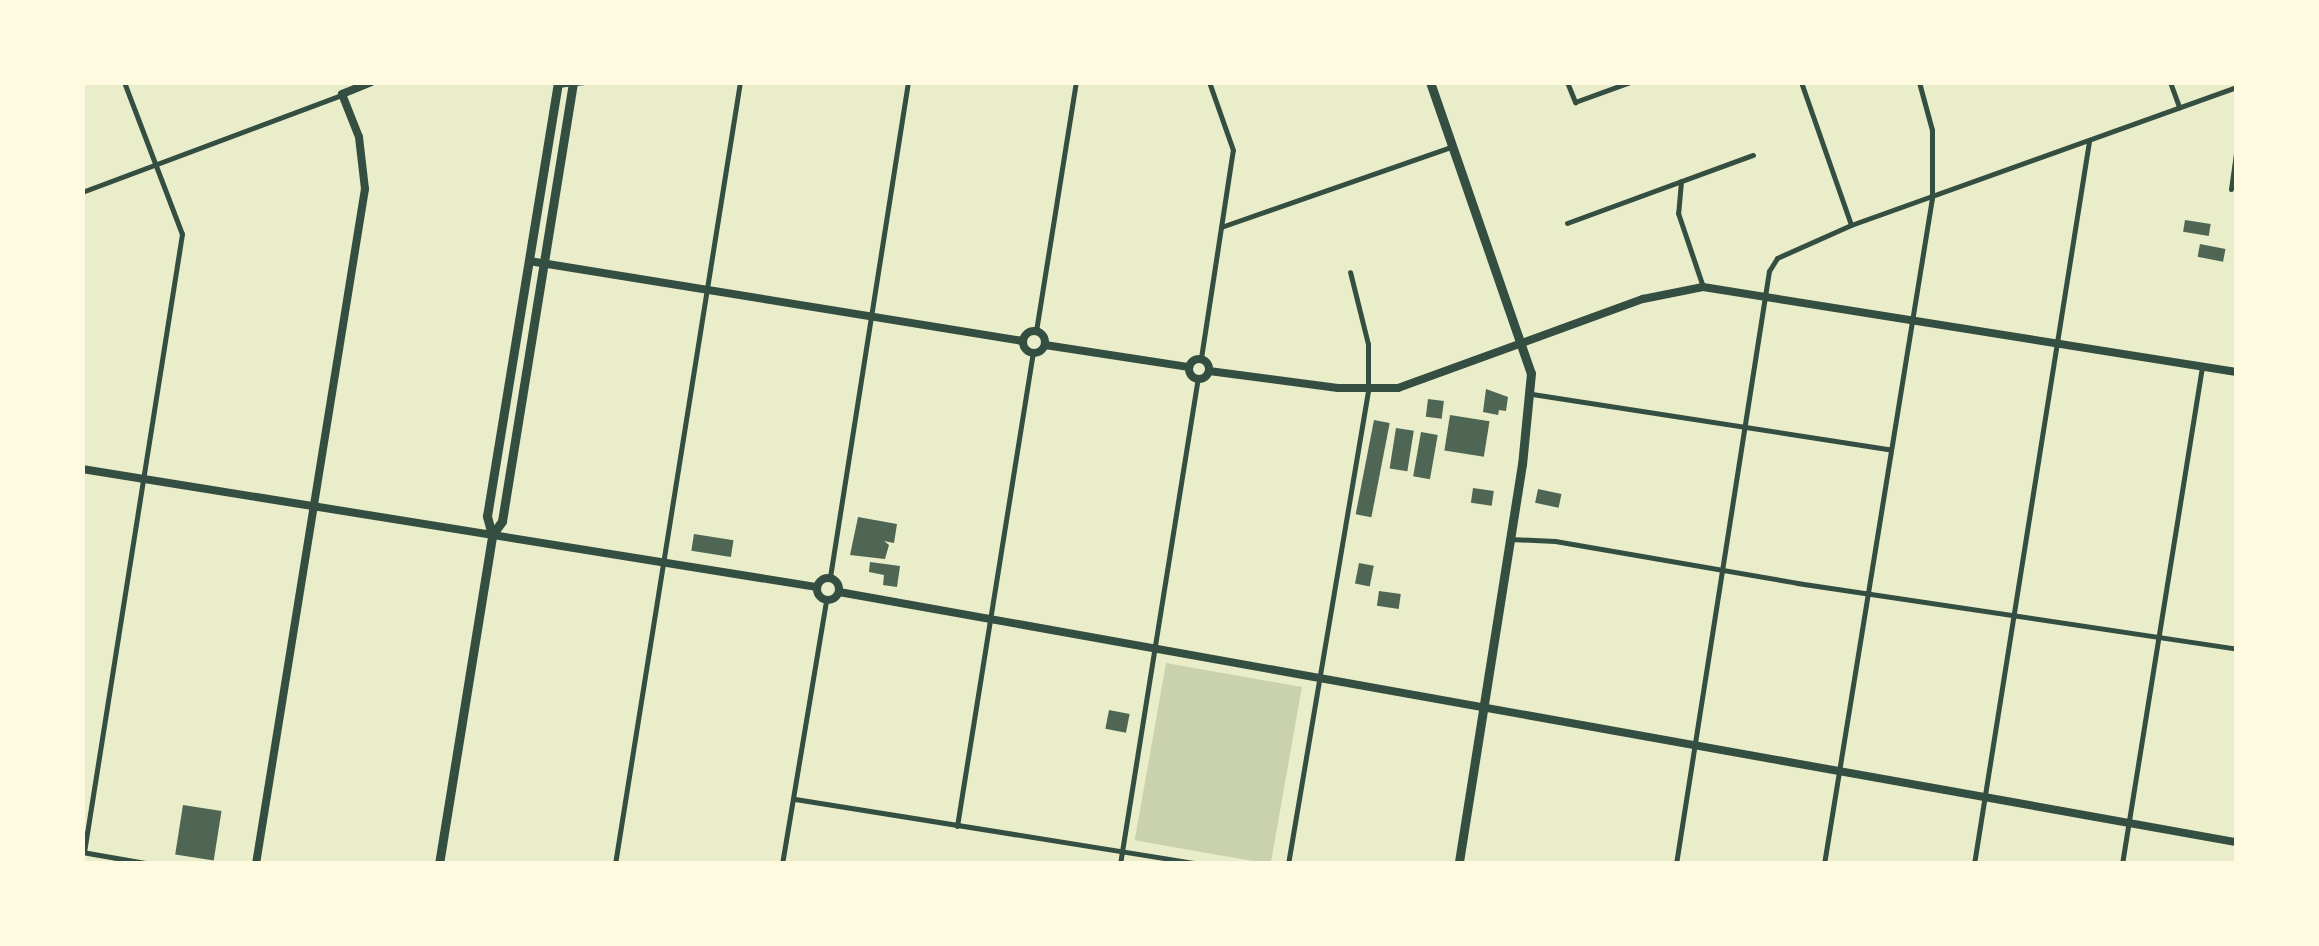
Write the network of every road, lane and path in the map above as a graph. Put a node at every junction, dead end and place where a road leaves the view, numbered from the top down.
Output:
1 (124, 82) edge
2 (336, 82) edge
3 (371, 82) edge
4 (585, 82) edge
5 (740, 82) edge
6 (908, 82) edge
7 (1076, 82) edge
8 (1430, 82) edge
9 (1567, 82) edge
10 (1630, 82) edge
11 (1800, 82) edge
12 (1919, 82) edge
13 (2170, 82) edge
14 (1212, 83) edge
15 (558, 84) edge
16 (573, 84) edge
17 (2236, 87) edge
18 (342, 94) junction
19 (2179, 107) junction
20 (2089, 141) junction
21 (1453, 146) junction
22 (2236, 153) edge
23 (1753, 155) dead end
24 (156, 164) junction
25 (1681, 182) junction
26 (2231, 190) dead end
27 (82, 192) edge
28 (1932, 198) junction
29 (1567, 224) dead end
30 (1851, 226) junction
31 (1221, 227) junction
32 (529, 261) junction
33 (544, 263) junction
34 (1350, 272) dead end
35 (1704, 287) junction
36 (707, 290) junction
37 (1766, 297) junction
38 (871, 316) junction
39 (1910, 320) junction
40 (1036, 331) junction
41 (1023, 340) junction
42 (2059, 344) junction
43 (1045, 345) junction
44 (1524, 345) junction
45 (1033, 353) junction
46 (1200, 358) junction
47 (2202, 366) junction
48 (1189, 367) junction
49 (1209, 371) junction
50 (2236, 372) edge
51 (1198, 379) junction
52 (1368, 390) junction
53 (1532, 394) junction
54 (1745, 426) junction
55 (1890, 449) junction
56 (82, 469) edge
57 (143, 479) junction
58 (314, 506) junction
59 (492, 535) junction
60 (1510, 538) junction
61 (662, 562) junction
62 (1724, 570) junction
63 (830, 577) junction
64 (816, 587) junction
65 (839, 592) junction
66 (1868, 592) junction
67 (826, 600) junction
68 (991, 617) junction
69 (2014, 617) junction
70 (2158, 636) junction
71 (1156, 648) junction
72 (2236, 649) edge
73 (1318, 678) junction
74 (1482, 707) junction
75 (1693, 746) junction
76 (1838, 774) junction
77 (795, 799) junction
78 (1984, 800) junction
79 (2128, 824) junction
80 (957, 826) junction
81 (2236, 842) edge
82 (1122, 851) junction
83 (83, 852) edge
84 (152, 864) edge
85 (256, 864) edge
86 (439, 864) edge
87 (615, 864) edge
88 (782, 864) edge
89 (1120, 864) edge
90 (1200, 864) edge
91 (1288, 864) edge
92 (1459, 864) edge
93 (1676, 864) edge
94 (1824, 864) edge
95 (1974, 864) edge
96 (2122, 864) edge

1 - 24 street
2 - 18 street
3 - 18 street
4 - 16 street
5 - 36 street
6 - 38 street
7 - 40 street
8 - 21 main road
9 - 10 street
11 - 30 street
12 - 28 street
13 - 19 street
14 - 31 street
15 - 16 street
15 - 32 main road
16 - 33 main road
17 - 19 street
18 - 24 street
18 - 58 street
19 - 20 street
20 - 28 street
20 - 42 street
21 - 31 street
21 - 44 main road
22 - 26 street
23 - 25 street
24 - 27 street
24 - 57 street
25 - 29 street
25 - 35 street
28 - 30 street
28 - 39 street
30 - 37 street
31 - 46 street
32 - 33 street
32 - 59 main road
33 - 36 street
33 - 59 main road
34 - 52 street
35 - 37 street
35 - 44 street
36 - 38 street
36 - 61 street
37 - 39 street
37 - 54 street
38 - 41 street
38 - 63 street
39 - 42 street
39 - 55 street
40 - 41 street
40 - 43 street
41 - 45 street
42 - 47 street
42 - 69 street
43 - 45 street
43 - 48 street
44 - 52 street
44 - 53 main road
45 - 68 street
46 - 48 street
46 - 49 street
47 - 50 street
47 - 70 street
48 - 51 street
49 - 51 street
49 - 52 street
51 - 71 street
52 - 73 street
53 - 54 street
53 - 60 main road
54 - 55 street
54 - 62 street
55 - 66 street
56 - 57 street
57 - 58 street
57 - 83 street
58 - 59 street
58 - 85 street
59 - 61 street
59 - 86 main road
60 - 62 street
60 - 74 main road
61 - 64 street
61 - 87 street
62 - 66 street
62 - 75 street
63 - 64 street
63 - 65 street
64 - 67 street
65 - 67 street
65 - 68 street
66 - 69 street
66 - 76 street
67 - 77 street
68 - 71 street
68 - 80 street
69 - 70 street
69 - 78 street
70 - 72 street
70 - 79 street
71 - 73 street
71 - 82 street
73 - 74 street
73 - 91 street
74 - 75 street
74 - 92 main road
75 - 76 street
75 - 93 street
76 - 78 street
76 - 94 street
77 - 80 street
77 - 88 street
78 - 79 street
78 - 95 street
79 - 81 street
79 - 96 street
80 - 82 street
82 - 89 street
82 - 90 street
83 - 84 street

